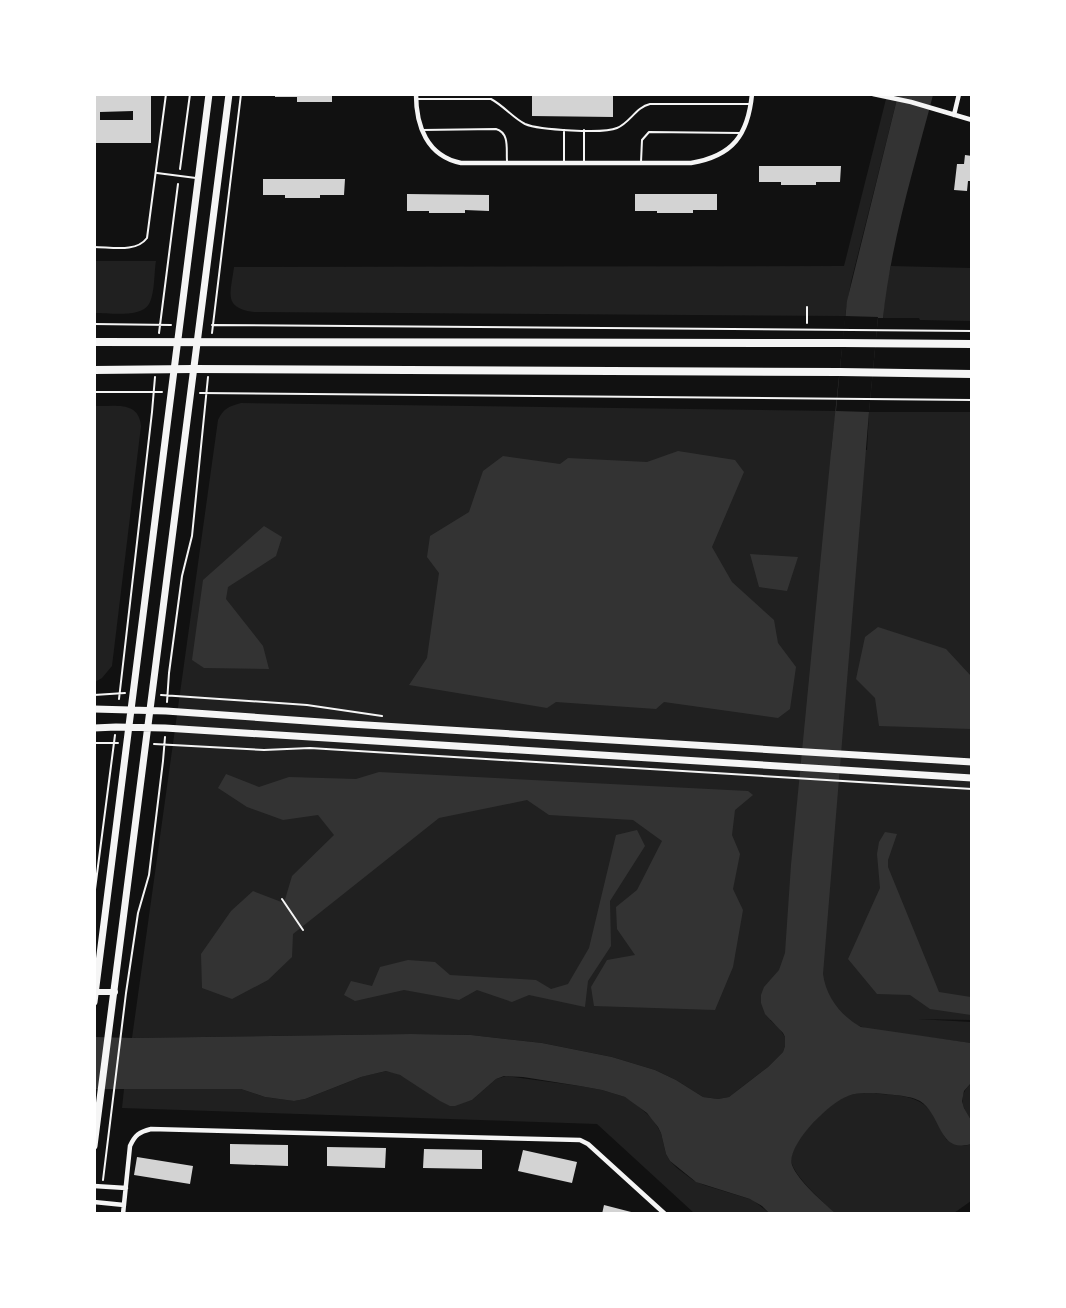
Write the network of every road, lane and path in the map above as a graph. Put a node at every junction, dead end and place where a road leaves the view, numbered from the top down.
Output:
1 (166, 94) edge
2 (190, 94) edge
3 (208, 94) edge
4 (229, 94) edge
5 (241, 94) edge
6 (752, 94) edge
7 (873, 94) edge
8 (959, 94) edge
9 (416, 97) edge
10 (751, 104) junction
11 (954, 115) junction
12 (972, 120) edge
13 (422, 130) junction
14 (564, 130) junction
15 (584, 130) junction
16 (742, 133) junction
17 (507, 163) junction
18 (564, 163) junction
19 (584, 163) junction
20 (641, 163) junction
21 (156, 172) junction
22 (180, 176) junction
23 (199, 178) junction
24 (94, 247) edge
25 (807, 307) dead end
26 (807, 323) dead end
27 (94, 324) edge
28 (160, 325) junction
29 (180, 325) junction
30 (199, 325) junction
31 (213, 325) junction
32 (972, 331) edge
33 (94, 342) edge
34 (158, 342) junction
35 (178, 342) junction
36 (197, 342) junction
37 (211, 342) junction
38 (972, 344) edge
39 (193, 369) junction
40 (94, 370) edge
41 (155, 370) junction
42 (174, 370) junction
43 (209, 370) junction
44 (972, 374) edge
45 (94, 392) edge
46 (153, 392) junction
47 (171, 392) junction
48 (190, 393) junction
49 (207, 393) junction
50 (972, 400) edge
51 (120, 693) junction
52 (134, 694) junction
53 (152, 694) junction
54 (94, 695) edge
55 (168, 695) junction
56 (94, 709) edge
57 (117, 710) junction
58 (131, 710) junction
59 (149, 711) junction
60 (166, 711) junction
61 (383, 716) dead end
62 (116, 727) junction
63 (129, 727) junction
64 (147, 727) junction
65 (165, 728) junction
66 (94, 729) edge
67 (94, 743) edge
68 (114, 743) junction
69 (127, 743) junction
70 (145, 744) junction
71 (164, 745) junction
72 (972, 762) edge
73 (972, 778) edge
74 (972, 789) edge
75 (94, 897) edge
76 (282, 899) dead end
77 (303, 930) dead end
78 (95, 992) edge
79 (115, 992) junction
80 (94, 1002) edge
81 (94, 1146) edge
82 (94, 1186) edge
83 (102, 1186) junction
84 (126, 1188) junction
85 (94, 1202) edge
86 (124, 1205) junction
87 (123, 1214) edge
88 (665, 1214) edge

1 - 21 lane
2 - 22 path
3 - 23 main road
4 - 30 main road
5 - 31 path
6 - 10 street
7 - 11 street
8 - 11 street
9 - 13 street
9 - 14 lane
10 - 15 lane
10 - 16 street
11 - 12 street
13 - 17 street
13 - 17 lane
14 - 15 lane
14 - 18 lane
15 - 19 lane
16 - 20 street
16 - 20 lane
17 - 18 street
18 - 19 street
19 - 20 street
21 - 22 lane
21 - 24 lane
22 - 23 lane
22 - 28 path
23 - 29 main road
25 - 26 path
27 - 28 path
28 - 29 path
28 - 34 path
29 - 35 main road
30 - 31 path
30 - 36 main road
31 - 32 path
31 - 37 path
33 - 34 main road
34 - 35 main road
35 - 36 main road
35 - 42 main road
36 - 37 main road
36 - 39 main road
37 - 38 main road
39 - 42 main road
39 - 43 main road
39 - 48 main road
40 - 41 main road
41 - 42 main road
41 - 46 path
42 - 47 main road
43 - 44 main road
43 - 49 path
45 - 46 path
46 - 47 path
46 - 51 path
47 - 52 main road
48 - 49 path
48 - 53 main road
49 - 50 path
49 - 55 path
51 - 52 path
51 - 54 path
51 - 57 path
52 - 58 main road
53 - 55 path
53 - 59 main road
55 - 60 path
55 - 61 path
56 - 57 main road
57 - 58 main road
58 - 59 main road
58 - 63 main road
59 - 60 main road
59 - 64 main road
60 - 72 main road
62 - 63 main road
62 - 66 main road
62 - 68 path
63 - 64 main road
63 - 69 main road
64 - 65 main road
64 - 70 main road
65 - 71 path
65 - 73 main road
67 - 68 path
68 - 69 path
68 - 75 path
69 - 78 main road
70 - 71 path
70 - 79 main road
71 - 74 path
71 - 83 path
76 - 77 path
78 - 79 street
78 - 80 main road
79 - 81 main road
82 - 83 street
83 - 84 street
84 - 86 street
84 - 88 street
85 - 86 street
86 - 87 street

